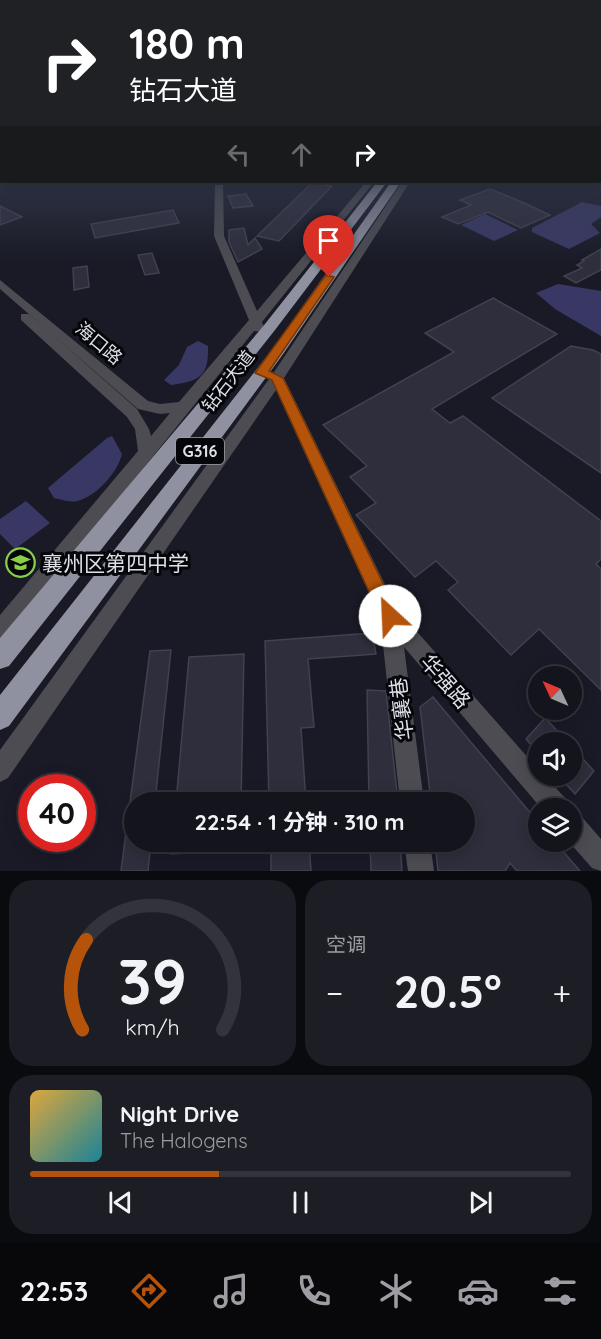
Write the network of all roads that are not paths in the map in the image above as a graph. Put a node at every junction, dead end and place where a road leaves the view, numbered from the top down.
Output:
1 (219, 183) edge
2 (369, 183) edge
3 (381, 183) edge
4 (395, 183) edge
5 (405, 183) edge
6 (0, 283) edge
7 (0, 295) edge
8 (258, 329) junction
9 (269, 375) junction
10 (183, 407) junction
11 (146, 452) junction
12 (390, 616) junction
13 (0, 630) edge
14 (0, 657) edge
15 (0, 717) edge
16 (0, 770) edge
17 (411, 792) edge
18 (548, 798) edge
19 (582, 837) edge
20 (418, 852) edge
21 (601, 859) edge
22 (421, 871) edge

1 - 8 street
2 - 8 street
3 - 8 highway, 钻石大道 / G316
4 - 9 highway, 钻石大道 / G316
5 - 9 street
6 - 10 street, 海口路
7 - 11 street, 海口路
8 - 10 street
8 - 14 highway, 钻石大道 / G316
9 - 12 street, 华强路
9 - 15 highway, 钻石大道 / G316
9 - 16 street
10 - 11 street
11 - 13 street
12 - 17 street, 华襄巷
12 - 18 street, 华强路
19 - 21 street
20 - 22 street

